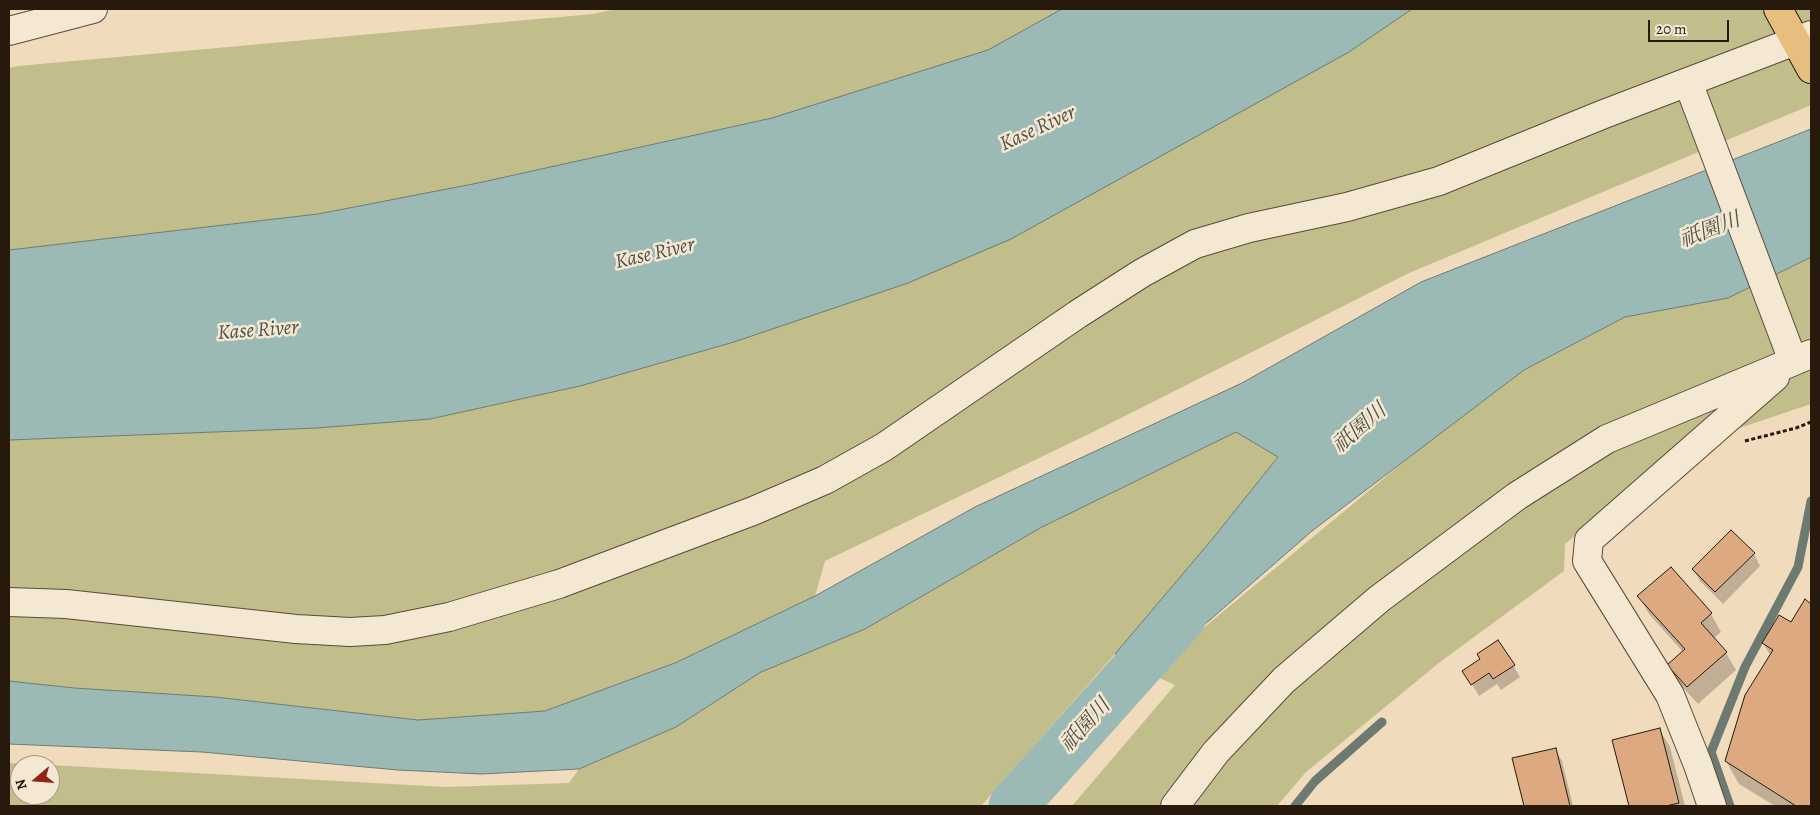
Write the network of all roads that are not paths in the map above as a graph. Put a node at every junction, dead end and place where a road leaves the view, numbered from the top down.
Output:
1 (92, 9) edge
2 (1778, 9) edge
3 (9, 31) edge
4 (1802, 46) edge
5 (1688, 82) junction
6 (1802, 358) edge
7 (9, 602) edge
8 (1175, 806) edge
9 (1712, 806) edge

1 - 3 street
2 - 4 highway
4 - 5 street
5 - 6 street
5 - 7 street
6 - 8 street
6 - 9 street

